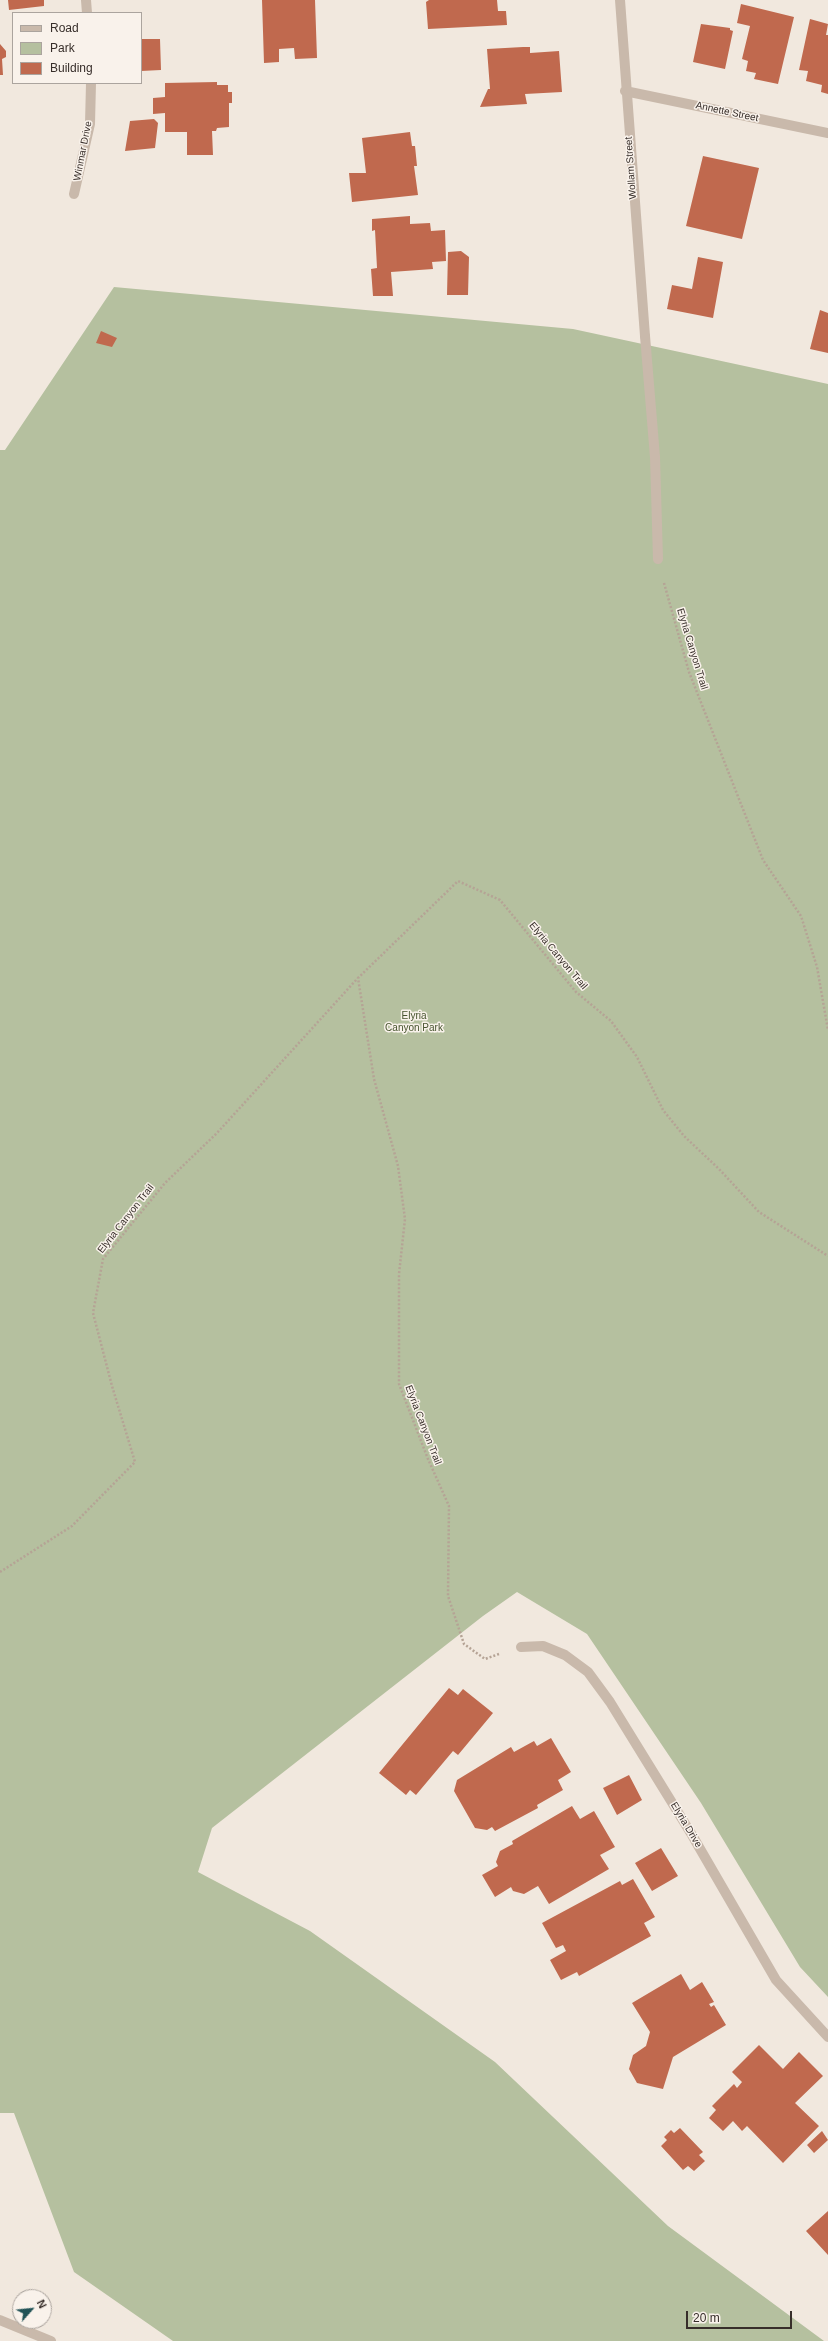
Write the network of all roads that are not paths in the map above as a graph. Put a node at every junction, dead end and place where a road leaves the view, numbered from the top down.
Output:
1 (86, 0) edge
2 (620, 0) edge
3 (87, 12) edge
4 (91, 84) edge
5 (625, 91) junction
6 (828, 133) edge
7 (74, 194) dead end
8 (658, 560) road end
9 (521, 1647) road end
10 (828, 2038) edge
11 (0, 2320) edge
12 (51, 2341) edge

1 - 3 street
2 - 5 street, Wollam Street
4 - 7 street, Winmar Drive
5 - 6 street, Annette Street
5 - 8 street, Wollam Street
9 - 10 street, Elyria Drive
11 - 12 street

